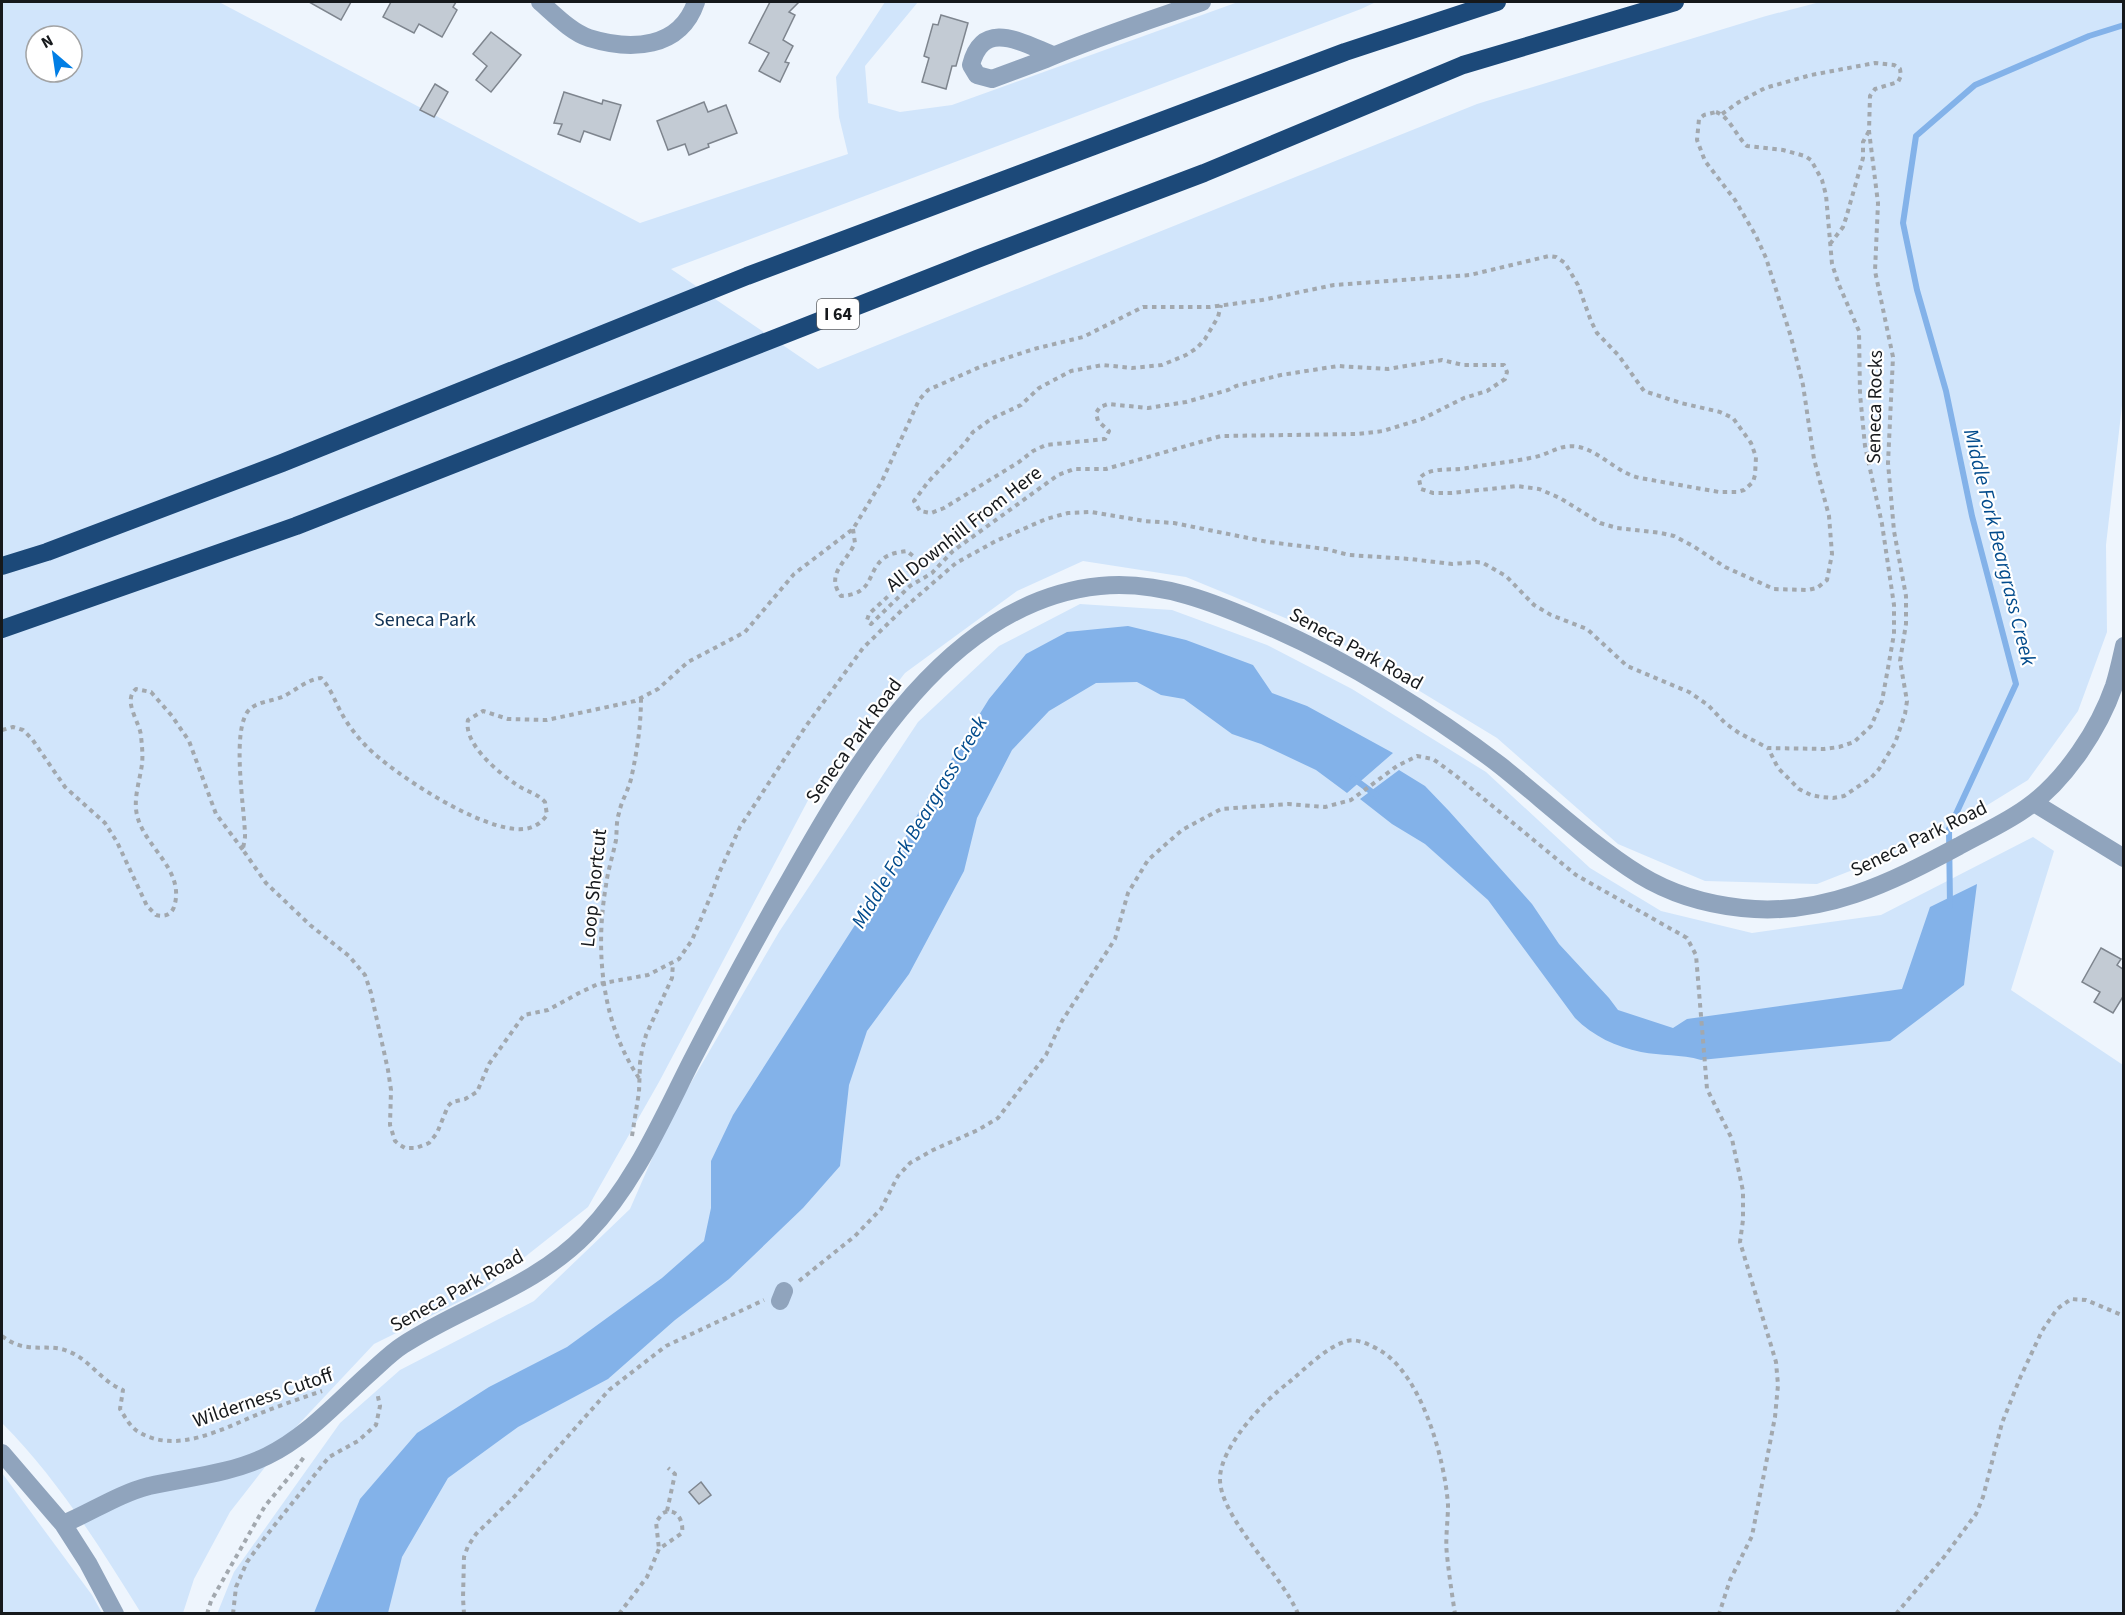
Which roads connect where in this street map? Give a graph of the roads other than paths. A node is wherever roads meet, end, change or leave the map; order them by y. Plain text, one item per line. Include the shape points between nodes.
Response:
1 (540, 2) edge
2 (696, 2) edge
3 (1202, 2) edge
4 (1497, 2) edge
5 (1675, 2) edge
6 (1053, 55) dead end
7 (2, 566) edge
8 (2, 629) edge
9 (2124, 646) edge
10 (2034, 803) junction
11 (2124, 858) edge
12 (2, 1453) edge
13 (63, 1524) junction
14 (115, 1614) edge

1 - 2 street via 588,38 633,46 661,41 678,31 691,17
3 - 6 street
4 - 7 highway via 1345,52 747,276 282,463
5 - 8 highway, I 64 via 1463,65 1204,173 296,526
9 - 10 street, Seneca Park Road via 2102,715 2080,752
10 - 11 street
10 - 13 street, Seneca Park Road via 1908,874 1863,893 1791,910 1716,905 1683,896 1636,872 1443,724 1298,639 1232,610 1175,591 1145,586 1097,586 1044,598 980,632 935,672 895,716 851,776 744,960 630,1178 582,1239 515,1288 399,1347 304,1434 263,1458 201,1477 149,1486
12 - 13 street
13 - 14 street

